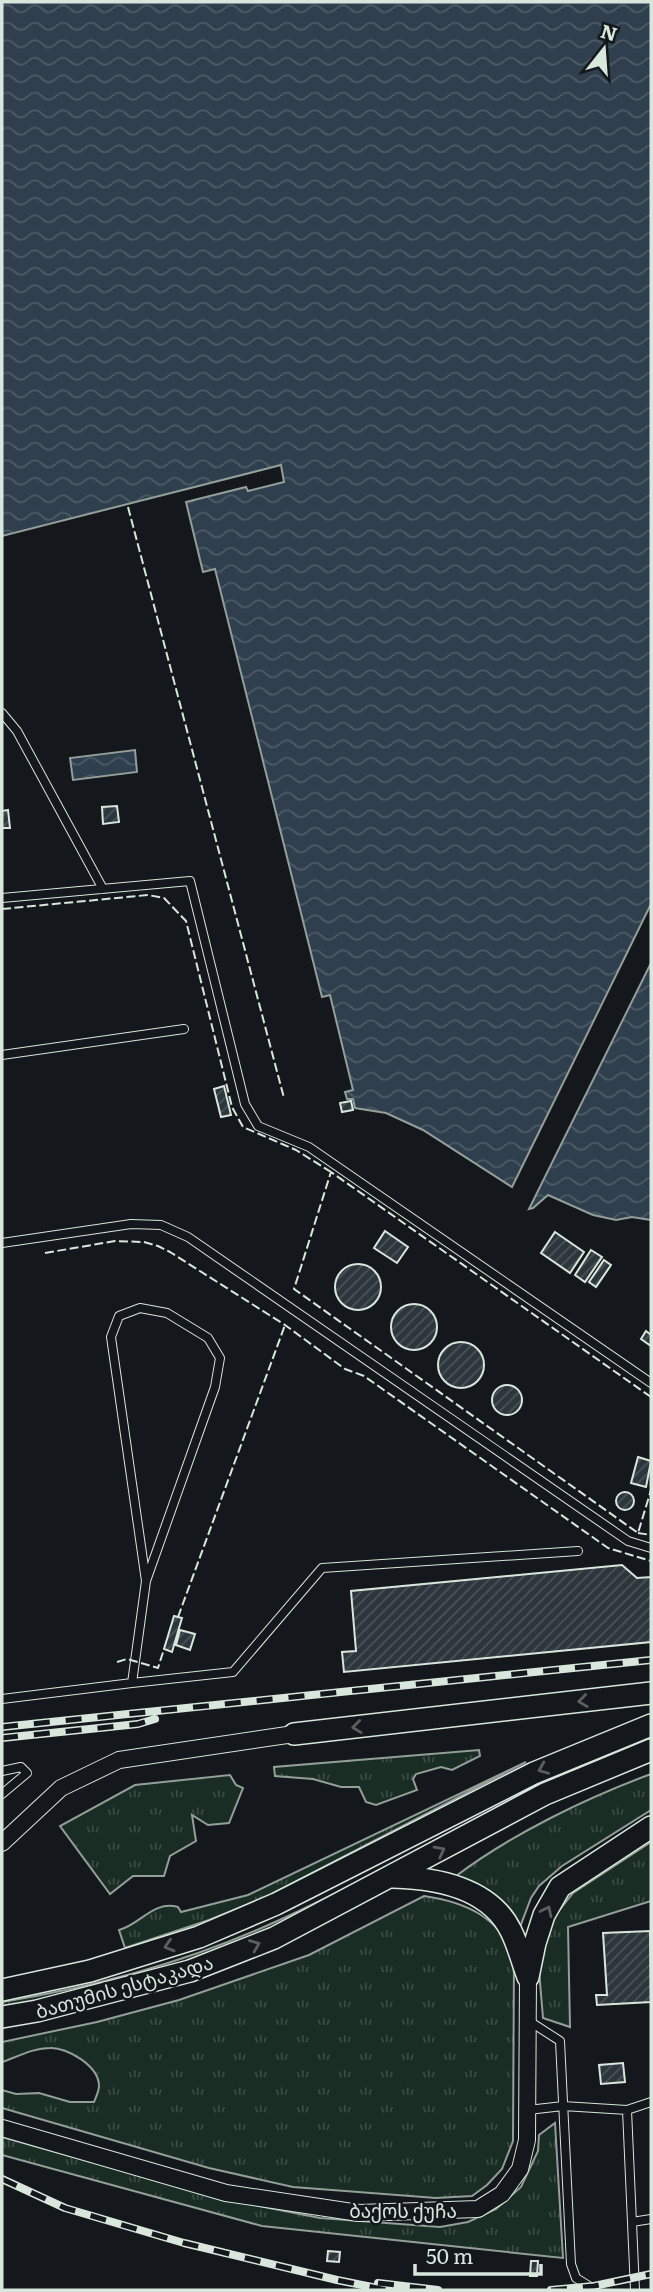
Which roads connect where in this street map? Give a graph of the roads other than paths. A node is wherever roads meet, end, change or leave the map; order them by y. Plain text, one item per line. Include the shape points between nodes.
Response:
1 (2, 714) edge
2 (103, 889) junction
3 (2, 898) edge
4 (184, 1029) dead end
5 (2, 1055) edge
6 (2, 1242) edge
7 (651, 1383) edge
8 (651, 1548) edge
9 (578, 1551) dead end
10 (146, 1581) junction
11 (132, 1683) junction
12 (651, 1693) edge
13 (2, 1699) edge
14 (651, 1725) edge
15 (294, 1734) joint
16 (651, 1750) edge
17 (2, 1771) edge
18 (2, 1794) edge
19 (651, 1827) edge
20 (2, 1843) edge
21 (391, 1878) junction
22 (528, 1977) junction
23 (2, 1990) edge
24 (2, 2017) edge
25 (528, 2021) junction
26 (651, 2102) edge
27 (563, 2106) junction
28 (528, 2110) junction
29 (627, 2110) junction
30 (2, 2129) edge
31 (651, 2220) edge
32 (632, 2222) junction
33 (595, 2290) edge
34 (635, 2290) edge

1 - 2 lane via 17,731
2 - 3 lane
2 - 7 lane via 190,881 245,1104 258,1126 309,1147
4 - 5 lane
6 - 8 lane via 131,1224 161,1225 188,1237 628,1541
9 - 11 lane via 322,1568 233,1672
10 - 10 lane via 111,1337 119,1316 140,1308 167,1313 208,1338 220,1358 215,1387
10 - 11 lane
11 - 13 lane
12 -> 15 main road
14 -> 23 main road, ბათუმის ესტაკადა via 534,1773 344,1871 199,1937 90,1971
15 - 20 street via 119,1760 61,1788
21 -> 16 main road via 545,1794
17 - 18 lane via 21,1767 27,1773
22 -> 19 main road via 544,1915 560,1887
21 - 22 main road via 451,1885 489,1904 510,1928
24 -> 21 main road, ბათუმის ესტაკადა via 190,1971 274,1938
22 - 25 street, ბაქოს ქუჩა
25 - 27 lane via 560,2041
25 - 28 street, ბაქოს ქუჩა
26 - 29 lane
27 - 28 lane
27 - 29 lane
27 - 33 lane via 571,2263 576,2278
28 - 30 street, ბაქოს ქუჩა via 520,2169 502,2194 478,2209 444,2212 359,2213 226,2193
29 - 32 lane
31 - 32 lane
32 - 34 lane

